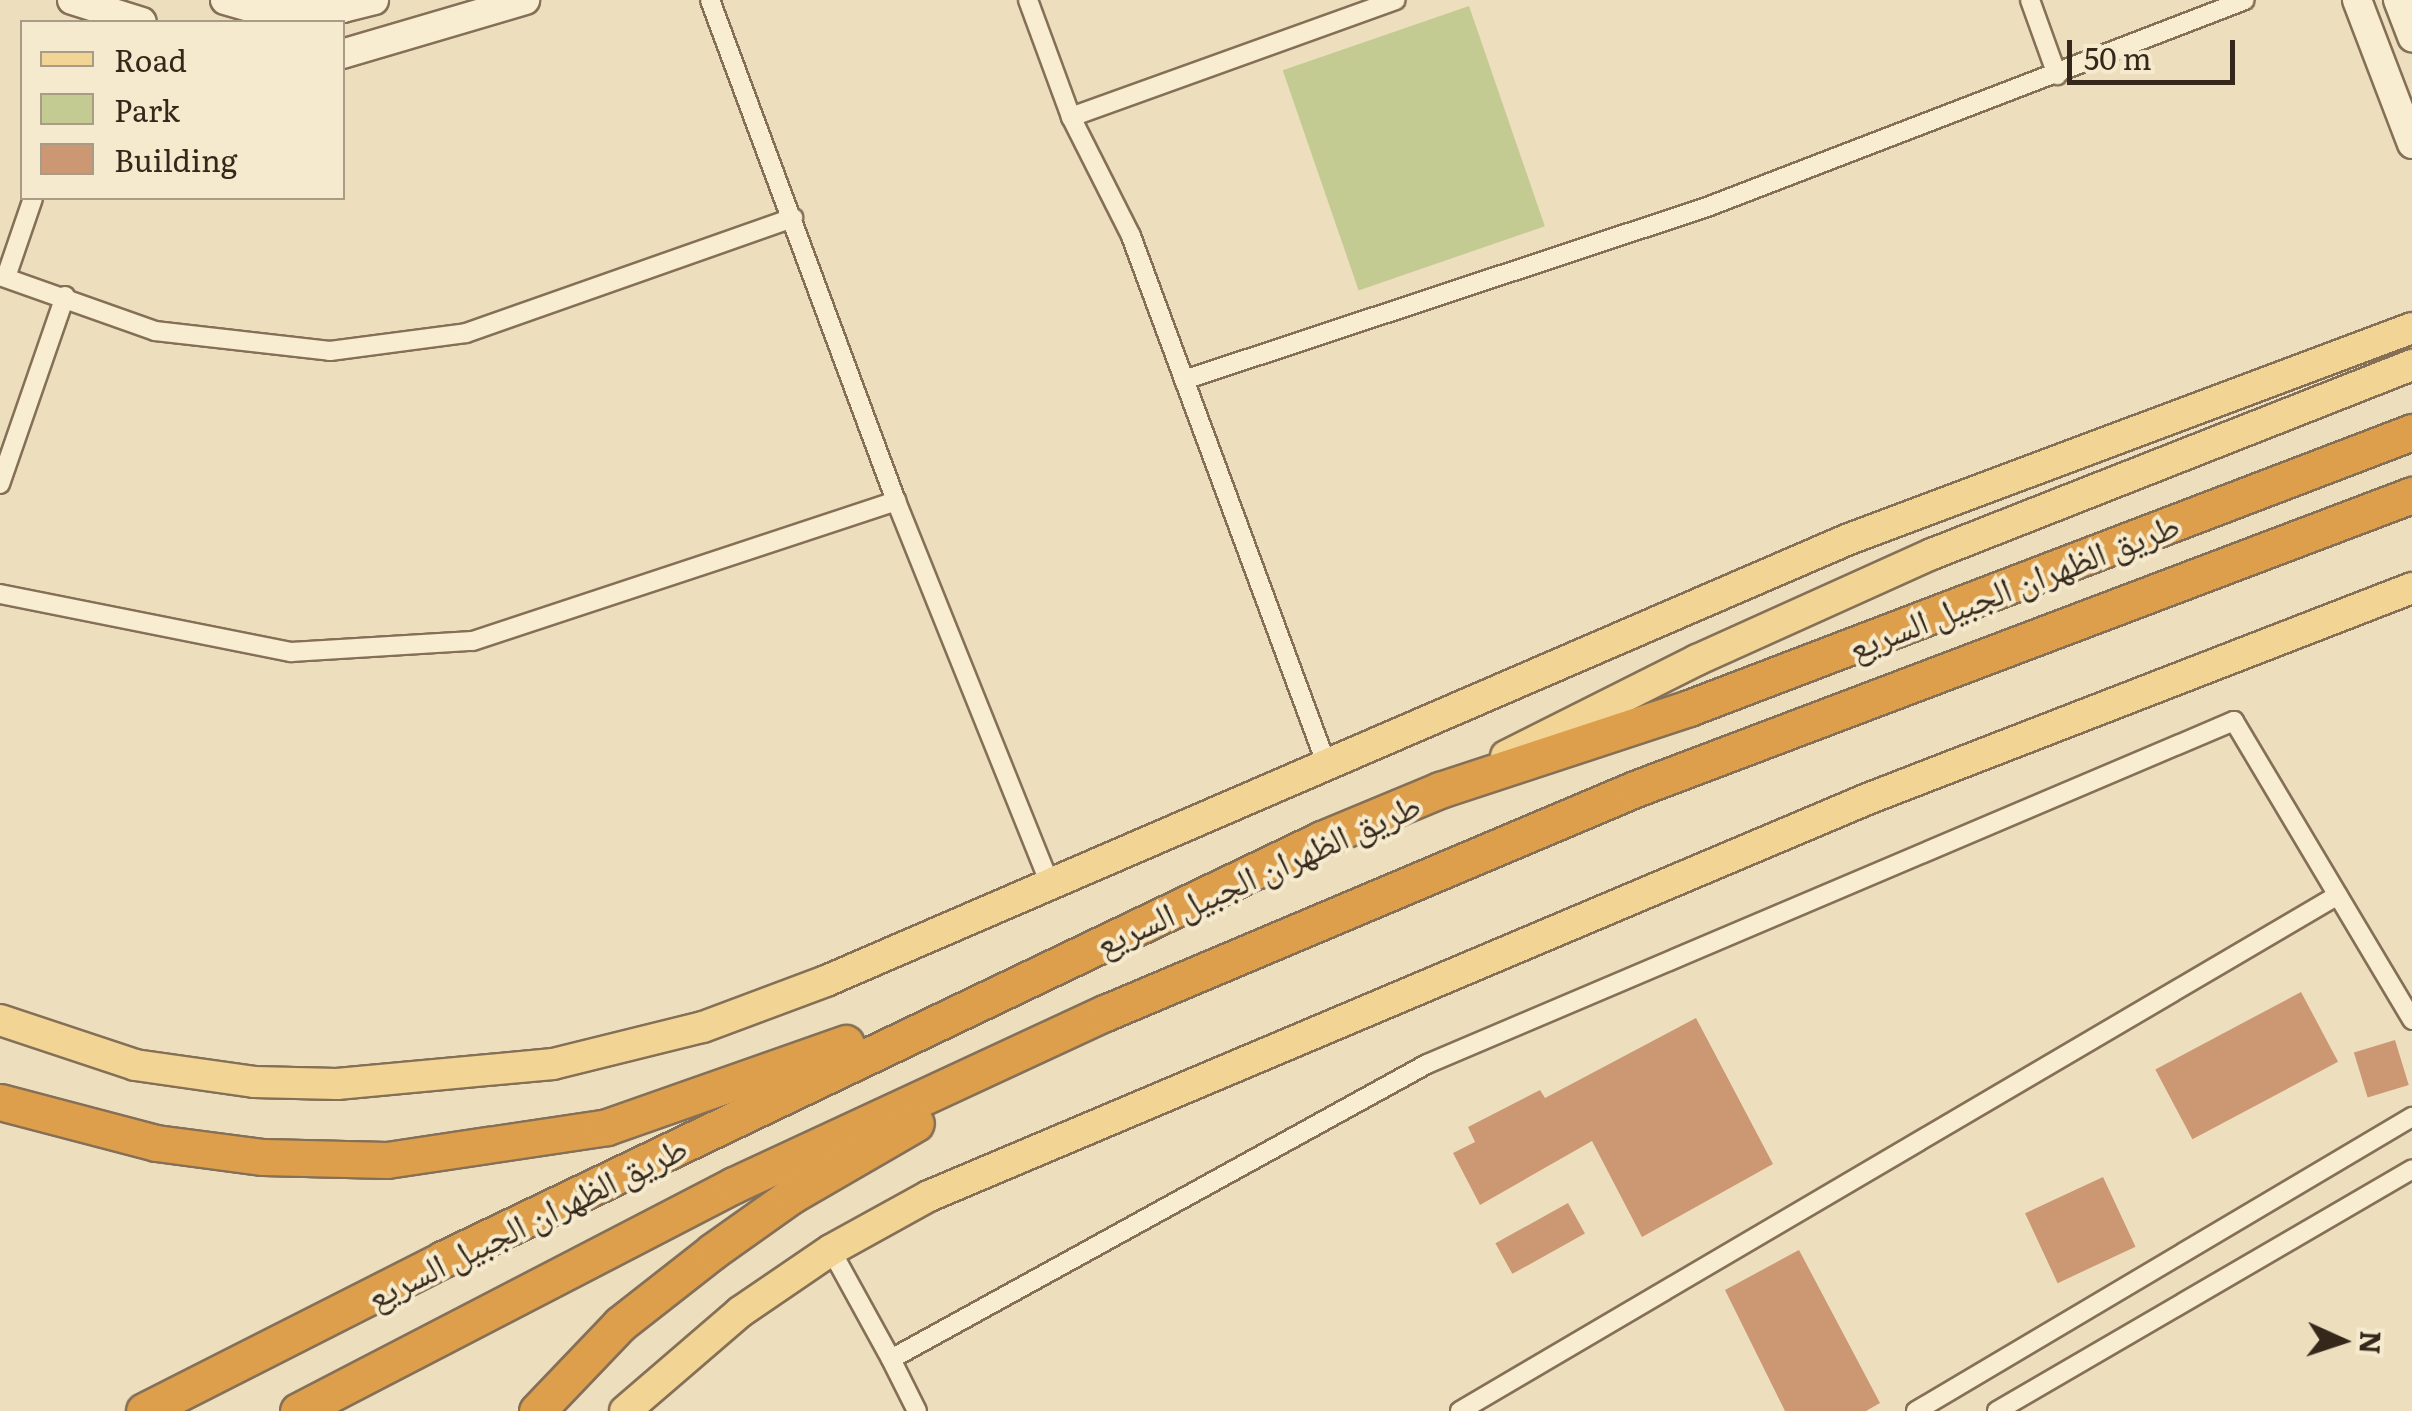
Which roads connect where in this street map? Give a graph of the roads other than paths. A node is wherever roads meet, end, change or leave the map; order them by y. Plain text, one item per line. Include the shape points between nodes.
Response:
1 (72, 0) edge
2 (226, 0) edge
3 (374, 0) edge
4 (525, 0) edge
5 (710, 0) edge
6 (1028, 0) edge
7 (1396, 0) edge
8 (2030, 0) edge
9 (2245, 0) edge
10 (2357, 0) edge
11 (2398, 0) edge
12 (108, 18) edge
13 (2412, 37) edge
14 (345, 53) edge
15 (2057, 75) junction
16 (1071, 117) junction
17 (2412, 144) edge
18 (32, 200) edge
19 (792, 218) junction
20 (3, 276) edge
21 (65, 296) junction
22 (2412, 309) edge
23 (2400, 332) edge
24 (2412, 365) edge
25 (1184, 380) junction
26 (2412, 432) edge
27 (0, 484) edge
28 (2412, 496) edge
29 (896, 501) junction
30 (2412, 588) edge
31 (0, 594) edge
32 (1326, 763) junction
33 (1440, 790) junction
34 (1049, 881) junction
35 (2338, 895) junction
36 (1044, 970) junction
37 (1105, 1013) junction
38 (0, 1020) edge
39 (2412, 1020) edge
40 (0, 1102) edge
41 (2412, 1117) edge
42 (2412, 1169) edge
43 (831, 1250) junction
44 (891, 1359) junction
45 (144, 1411) edge
46 (298, 1411) edge
47 (537, 1411) edge
48 (624, 1411) edge
49 (917, 1411) edge
50 (1460, 1411) edge
51 (1916, 1411) edge
52 (1997, 1411) edge

1 - 12 street
2 - 3 street via 253,8 342,8
4 - 14 street
5 - 19 street
6 - 16 street
7 - 16 street
8 - 15 street
9 - 15 street
10 - 17 street
11 - 13 street
15 - 25 street via 1707,207
16 - 25 street via 1131,236
18 - 20 street
19 - 21 street via 466,333 330,351 156,332
19 - 29 street
20 - 21 street
21 - 27 street
22 - 23 street
23 - 32 main road via 1849,540
24 - 33 main road via 1932,554 1697,660
25 - 32 street
26 - 33 highway, طريق الظهران الجبيل السريع via 1689,708
28 - 37 highway, طريق الظهران الجبيل السريع via 1635,789
29 - 31 street via 473,641 291,652
29 - 34 street
30 - 43 main road via 1870,798 1368,1006 929,1196
32 - 34 main road
33 - 36 highway, طريق الظهران الجبيل السريع
34 - 38 main road via 826,981 703,1026 552,1064 446,1078 254,1082 135,1064
35 - 39 street
35 - 44 street via 2234,721 1427,1064
35 - 50 street
36 - 40 highway via 606,1127 494,1147 388,1160 262,1157 156,1144
36 - 45 highway, طريق الظهران الجبيل السريع
37 - 46 highway, طريق الظهران الجبيل السريع via 734,1186
37 - 47 highway via 776,1206 620,1324
41 - 51 street
42 - 52 street
43 - 44 street
43 - 48 main road via 740,1312
44 - 49 street

